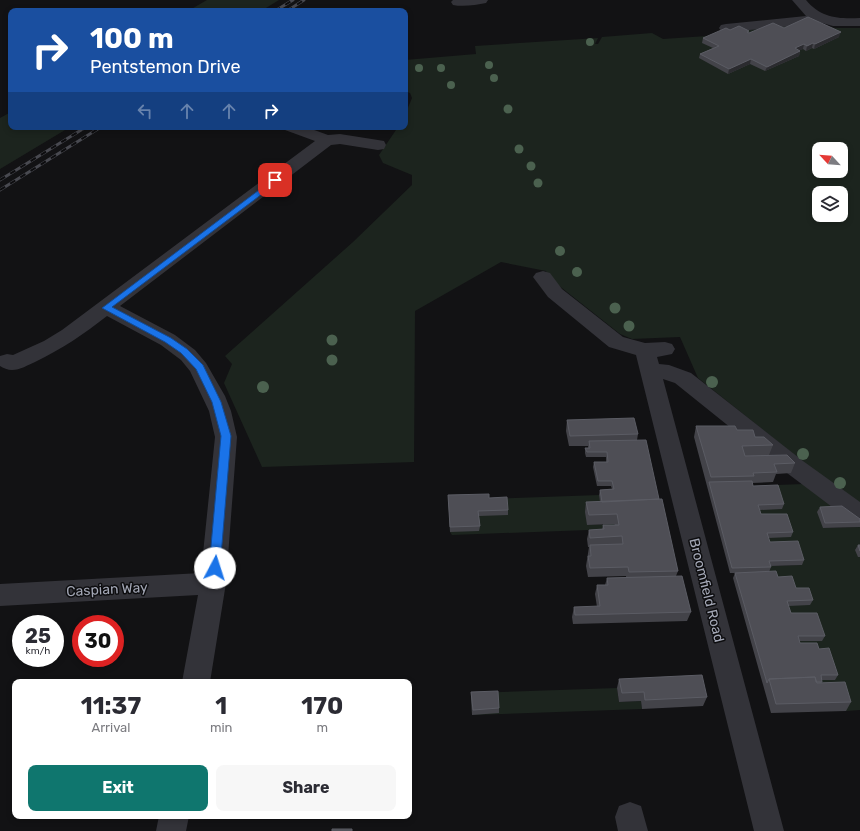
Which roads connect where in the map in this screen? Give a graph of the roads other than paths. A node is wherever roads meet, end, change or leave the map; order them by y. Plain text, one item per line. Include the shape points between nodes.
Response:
1 (481, 0) edge
2 (799, 0) edge
3 (458, 2) dead end
4 (819, 18) junction
5 (860, 22) edge
6 (726, 28) edge
7 (299, 130) edge
8 (327, 140) junction
9 (378, 145) dead end
10 (543, 277) dead end
11 (107, 308) junction
12 (653, 356) junction
13 (7, 361) dead end
14 (860, 515) edge
15 (213, 583) junction
16 (0, 595) edge
17 (197, 679) edge
18 (173, 819) edge
19 (171, 831) edge
20 (768, 831) edge

1 - 3 street
2 - 4 street via 808,12
4 - 5 street via 842,23
4 - 6 street
7 - 8 street
8 - 9 street via 340,139
8 - 11 street
10 - 12 street via 555,293 612,340
11 - 13 street via 51,346 19,362
11 - 15 street via 184,351 200,368 217,402 226,436
12 - 14 street via 669,372 683,378
12 - 20 street, Broomfield Road
15 - 16 street, Caspian Way
15 - 17 street
18 - 19 street

